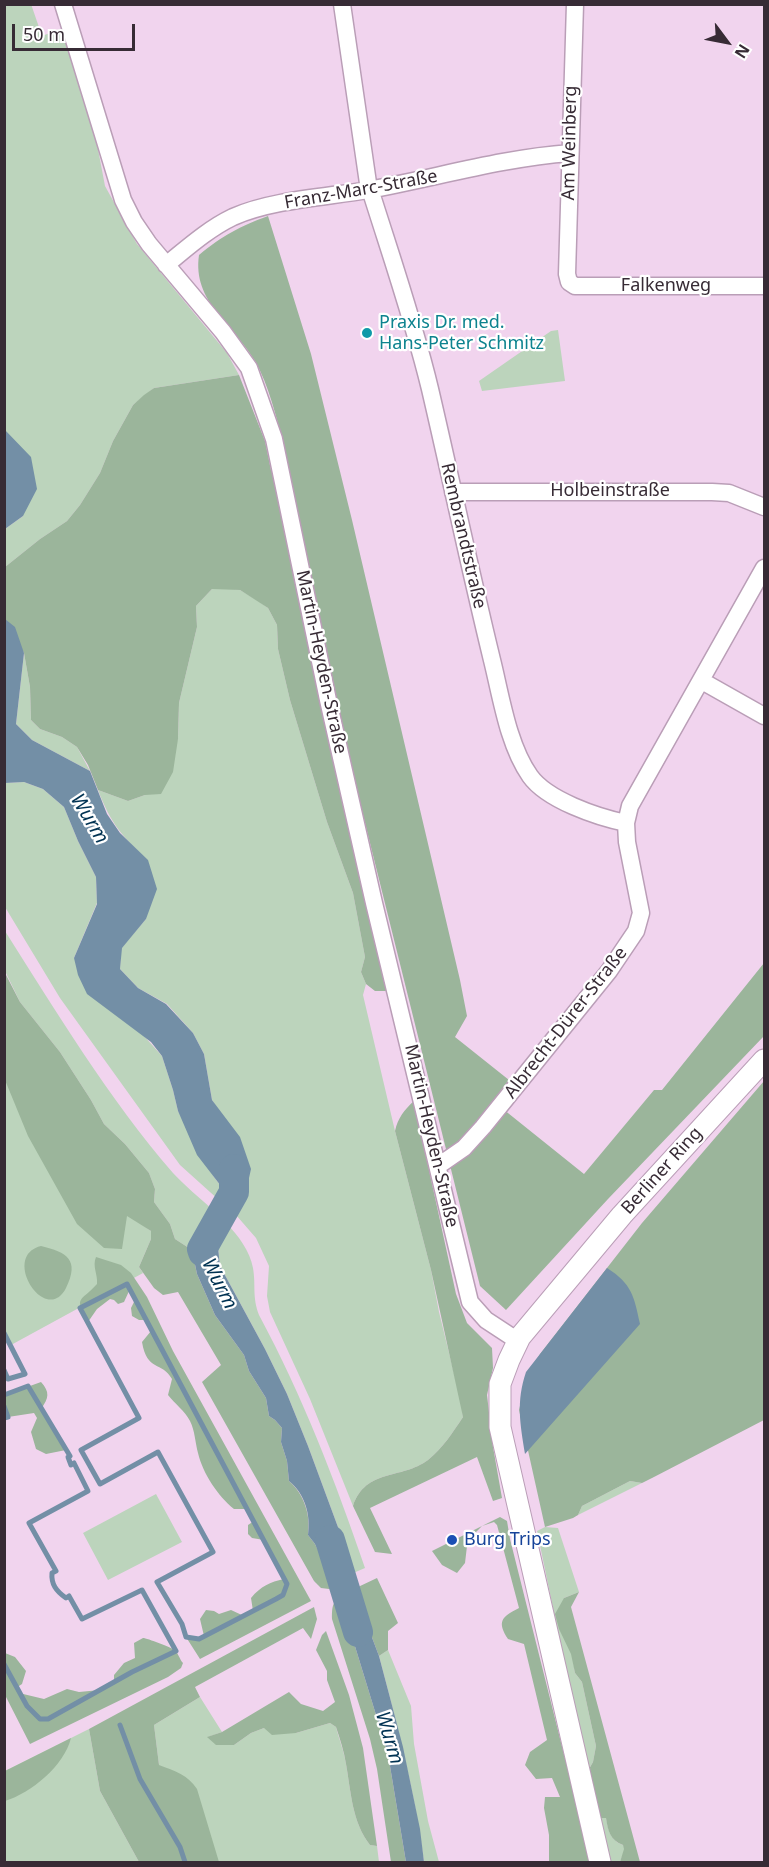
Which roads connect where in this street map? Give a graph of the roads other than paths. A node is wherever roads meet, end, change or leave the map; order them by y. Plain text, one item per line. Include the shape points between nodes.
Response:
1 (63, 4) edge
2 (342, 4) edge
3 (575, 4) edge
4 (570, 153) junction
5 (369, 190) junction
6 (166, 265) junction
7 (569, 282) joint
8 (765, 286) edge
9 (453, 492) junction
10 (765, 507) edge
11 (765, 568) edge
12 (702, 681) junction
13 (765, 716) edge
14 (626, 823) junction
15 (765, 1060) edge
16 (438, 1166) junction
17 (518, 1341) junction
18 (600, 1863) edge

1 - 6 street, Martin-Heyden-Straße via 119,191 134,222
2 - 5 street, Rembrandtstraße
3 - 4 street, Am Weinberg
4 - 5 street, Franz-Marc-Straße via 531,156
4 - 7 street, Am Weinberg
5 - 6 street, Franz-Marc-Straße via 233,217
5 - 9 street, Rembrandtstraße via 404,295
6 - 16 street, Martin-Heyden-Straße via 249,368 274,439 359,835
7 - 8 street, Falkenweg
9 - 10 street, Holbeinstraße via 712,492 729,493
9 - 14 street, Rembrandtstraße via 517,754 541,788 573,805
11 - 12 street, Albrecht-Dürer-Straße
12 - 13 street
12 - 14 street, Albrecht-Dürer-Straße via 630,806
14 - 16 street, Albrecht-Dürer-Straße via 640,902 636,931 609,971 483,1127 465,1148
15 - 17 main road, Berliner Ring via 622,1215
16 - 17 street, Martin-Heyden-Straße via 470,1302 486,1320
17 - 18 main road, Berliner Ring via 500,1384 500,1426

